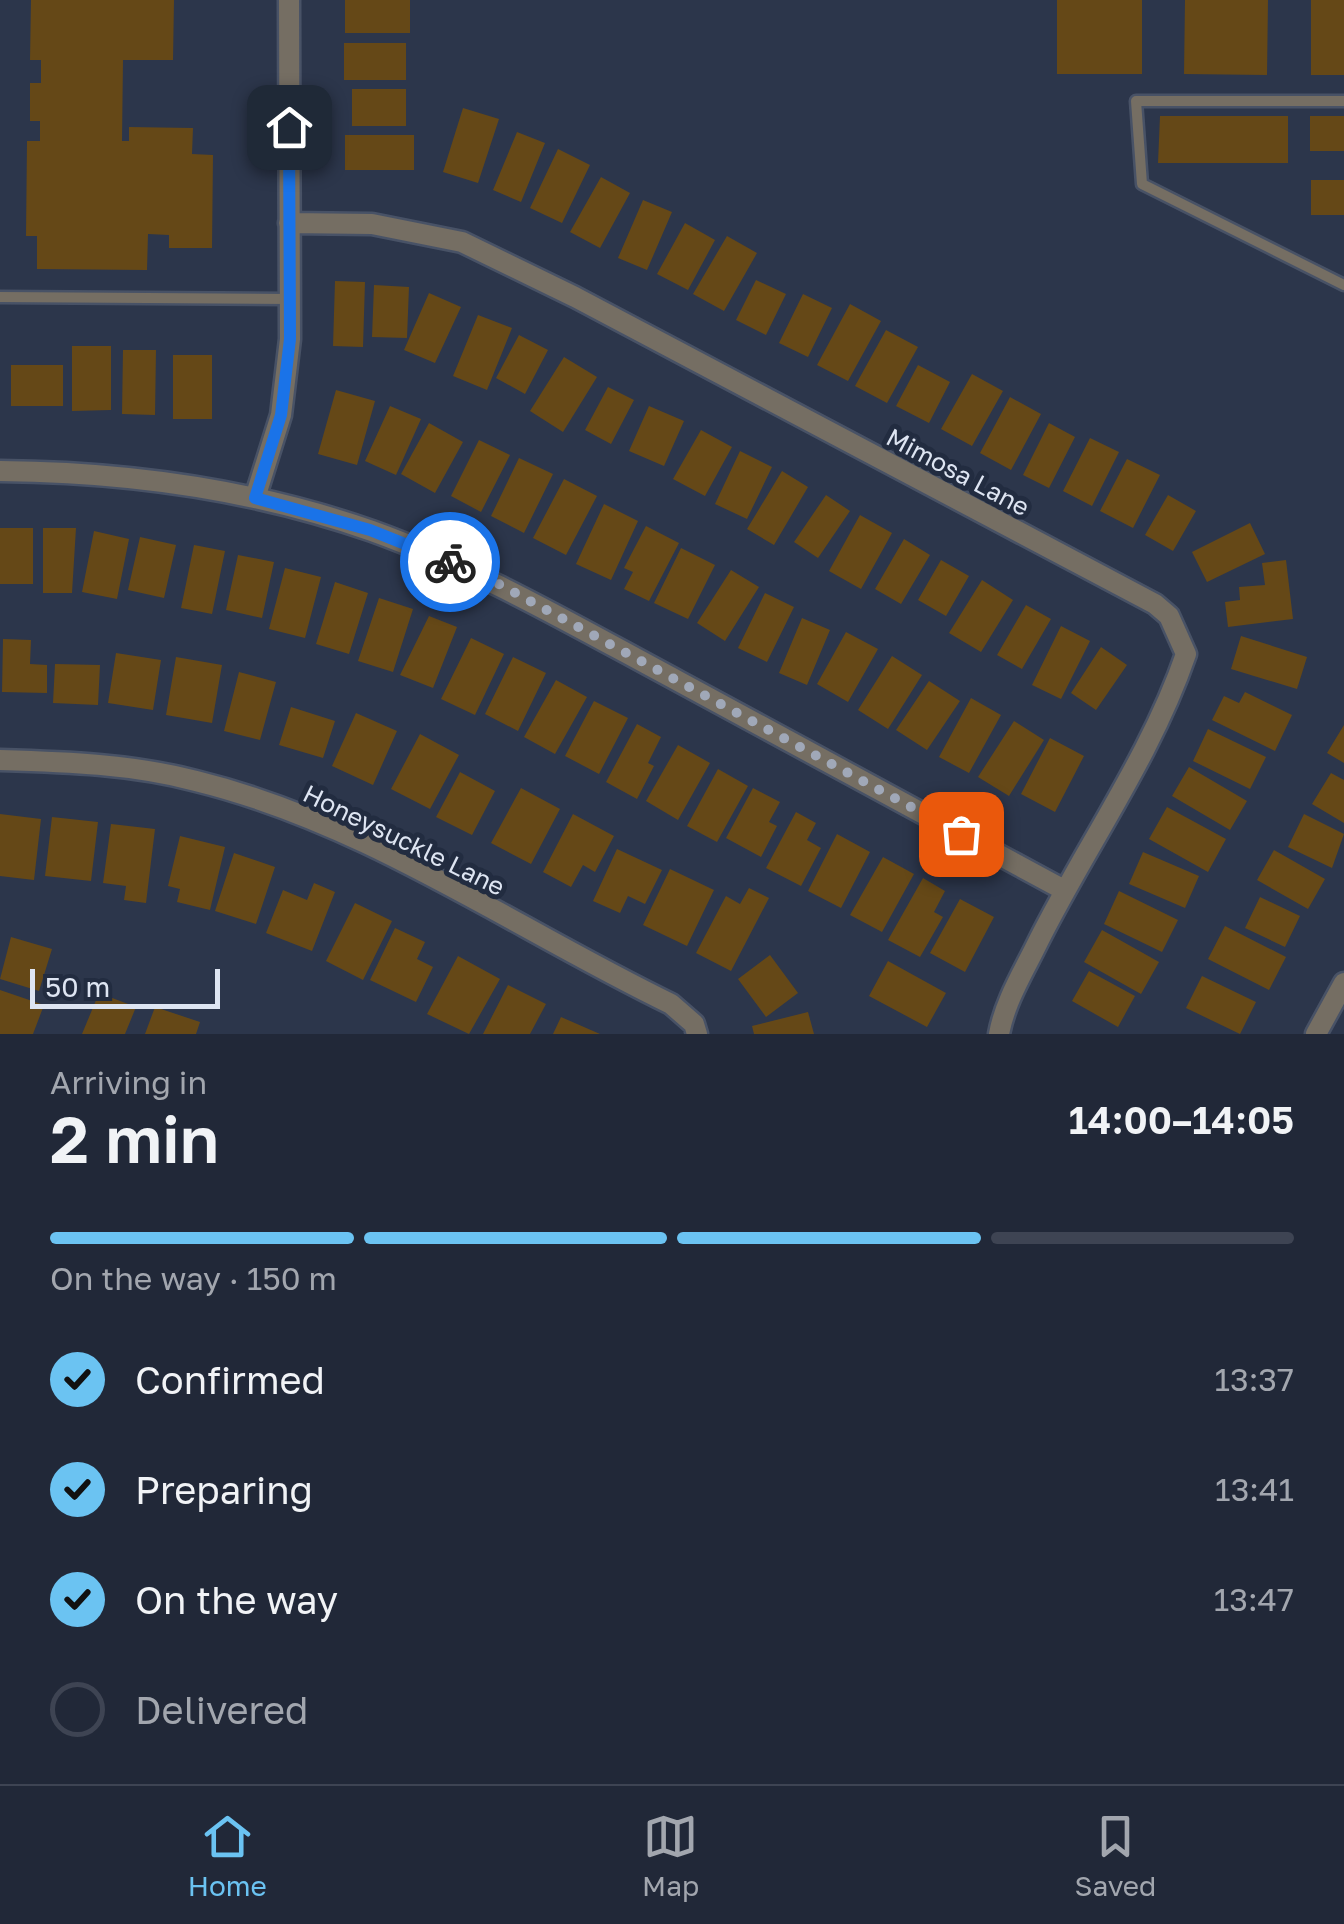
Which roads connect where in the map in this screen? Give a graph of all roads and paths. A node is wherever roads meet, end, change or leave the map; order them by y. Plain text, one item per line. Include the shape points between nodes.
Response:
1 (289, 0) edge
2 (1344, 101) edge
3 (289, 223) junction
4 (1344, 284) edge
5 (0, 296) edge
6 (290, 298) junction
7 (0, 470) edge
8 (255, 498) junction
9 (0, 760) edge
10 (1064, 890) junction
11 (1344, 983) edge
12 (697, 1034) edge
13 (999, 1034) edge
14 (1316, 1034) edge

1 - 3 street
2 - 4 lane via 1136,101 1142,184
3 - 6 street
3 - 10 street, Mimosa Lane via 372,224 462,242 1169,616 1186,654 1169,704
5 - 6 lane
6 - 8 street via 281,415
7 - 8 street via 158,480
8 - 10 street via 370,530 482,575
9 - 12 street, Honeysuckle Lane via 138,769 275,805 389,854 670,1004
10 - 13 street, Mimosa Lane
11 - 14 street

